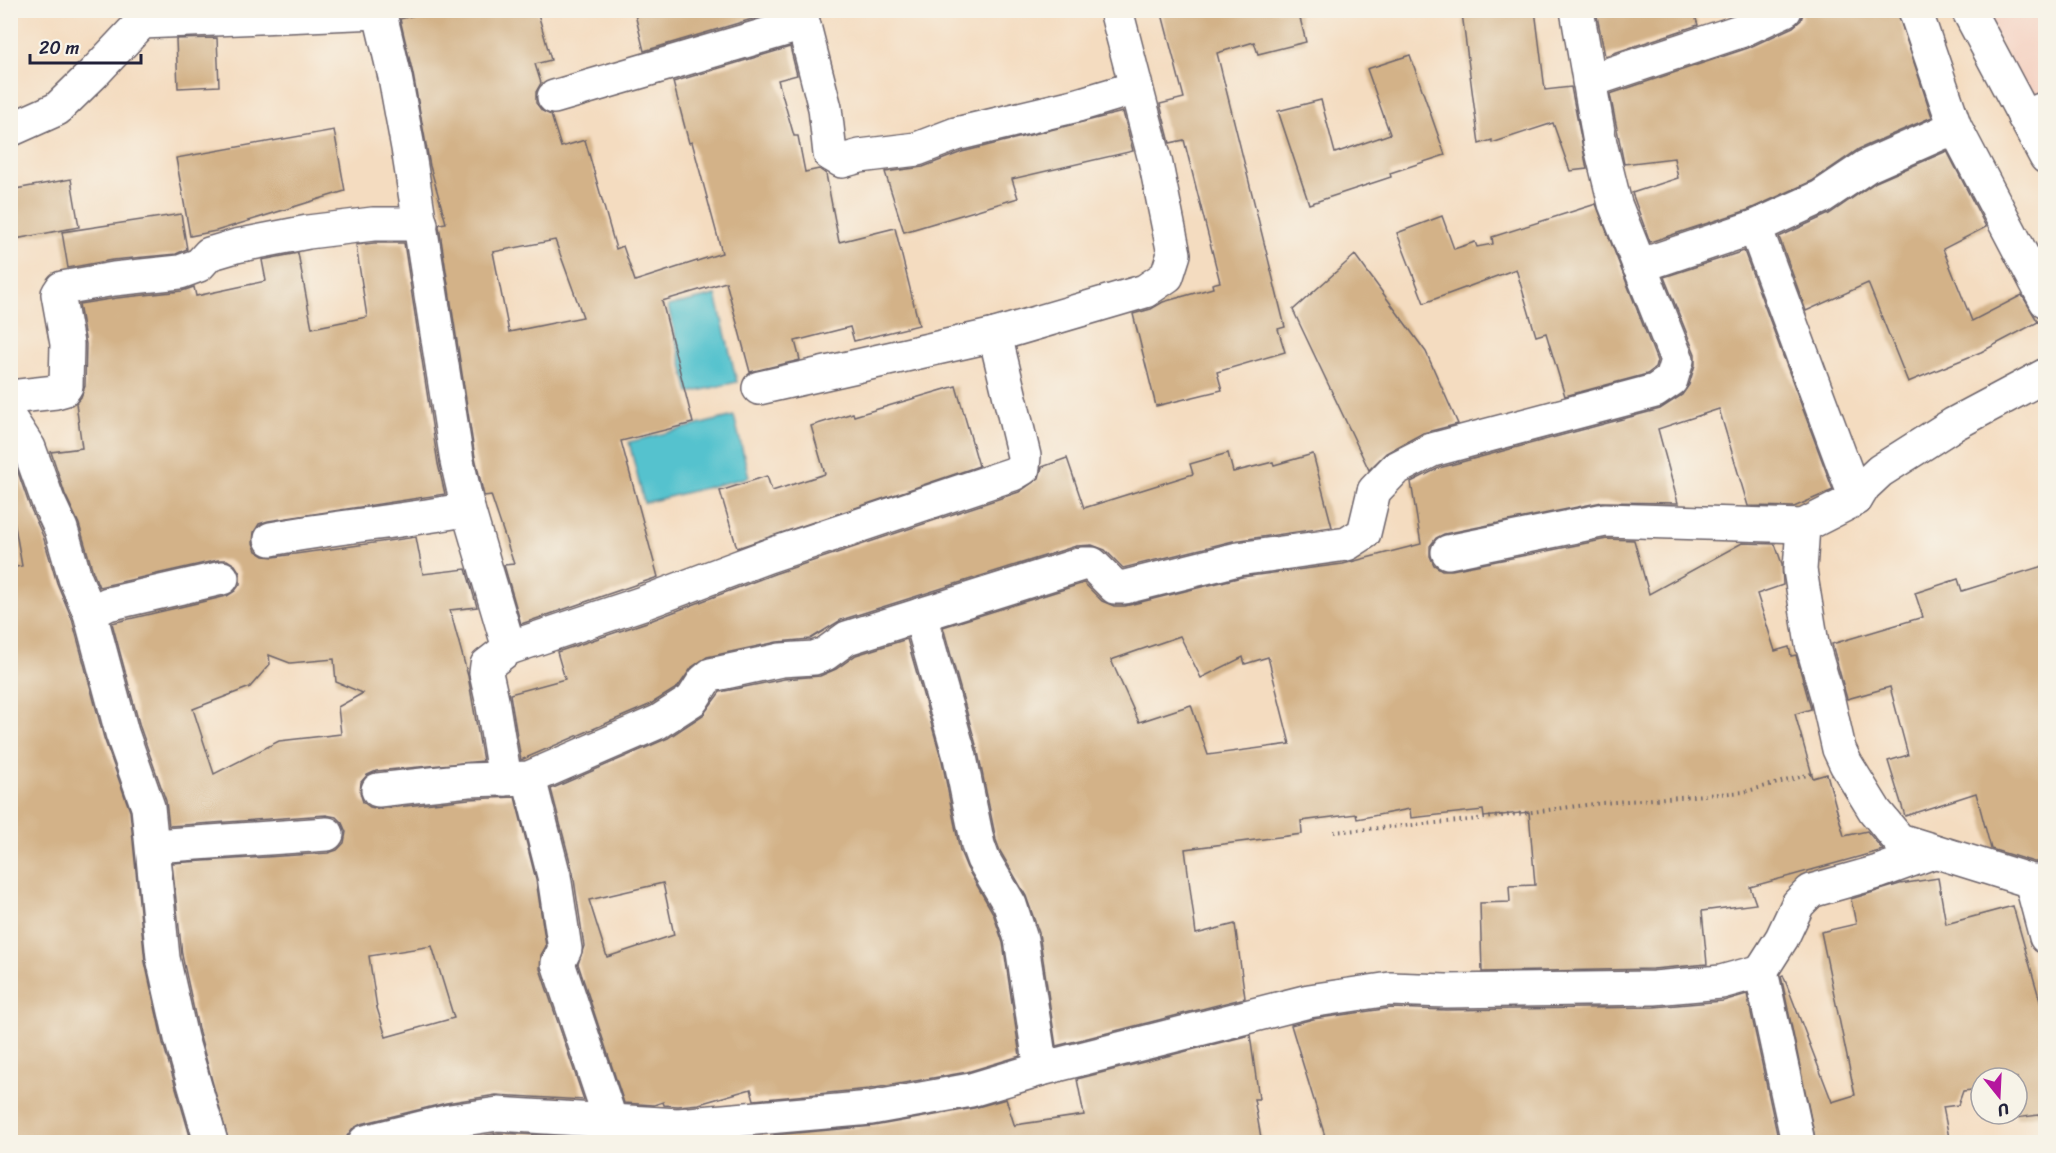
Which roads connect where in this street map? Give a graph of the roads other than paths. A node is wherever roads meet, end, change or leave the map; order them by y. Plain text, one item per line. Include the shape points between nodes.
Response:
1 (1116, 10) edge
2 (1577, 10) edge
3 (1785, 10) edge
4 (1915, 10) edge
5 (1968, 10) edge
6 (379, 11) edge
7 (143, 16) edge
8 (802, 17) edge
9 (1589, 81) junction
10 (1136, 88) junction
11 (554, 97) dead end
12 (2035, 113) edge
13 (1954, 127) junction
14 (10, 130) edge
15 (2046, 157) edge
16 (421, 224) junction
17 (1755, 227) junction
18 (1639, 266) junction
19 (2046, 301) edge
20 (995, 335) junction
21 (2046, 375) edge
22 (759, 388) dead end
23 (10, 397) edge
24 (10, 419) edge
25 (1856, 499) junction
26 (468, 509) junction
27 (1803, 526) junction
28 (271, 539) dead end
29 (1448, 552) dead end
30 (222, 578) dead end
31 (90, 613) junction
32 (920, 615) junction
33 (508, 648) junction
34 (517, 778) junction
35 (378, 790) dead end
36 (327, 834) dead end
37 (153, 846) junction
38 (1933, 852) junction
39 (2038, 881) edge
40 (2046, 937) edge
41 (1761, 971) junction
42 (1041, 1069) junction
43 (634, 1129) edge
44 (211, 1143) edge
45 (365, 1143) edge
46 (1798, 1143) edge

1 - 10 street
2 - 9 street
3 - 9 street via 1740,31
4 - 13 street
5 - 12 street via 2002,73
6 - 7 street
6 - 16 street
7 - 14 street via 57,110
8 - 10 street via 825,108 830,154 842,161 917,149 956,134
8 - 11 street
9 - 18 street via 1615,204
10 - 20 street via 1174,254 1167,276 1145,291
12 - 15 street
13 - 17 street via 1867,166 1821,197
13 - 19 street
16 - 23 street via 373,224 308,232 209,254 200,265 180,272 63,288 58,294 67,344 66,386 56,392
16 - 26 street via 457,461
17 - 18 street
17 - 25 street
18 - 32 street via 1677,360 1671,380 1654,391 1432,450 1395,470 1374,491 1364,533 1347,544 1238,559 1125,587 1115,587 1092,564 1082,564
20 - 22 street
20 - 33 street via 1024,456 1023,468
21 - 25 street via 1954,424 1880,471
24 - 31 street via 29,448
25 - 27 street
26 - 28 street
26 - 33 street
27 - 29 street via 1605,520
27 - 38 street via 1800,570 1812,644 1846,764 1875,811 1899,840
30 - 31 street via 108,604
31 - 37 street via 122,733 148,807
32 - 34 street via 847,638 814,658 781,660 711,675 692,700 658,723
32 - 42 street via 960,757 978,845 1010,905 1021,939
33 - 34 street via 487,665 486,673
34 - 35 street
34 - 43 street via 554,876 565,949 558,963
36 - 37 street
37 - 44 street via 163,958
38 - 39 street
38 - 41 street via 1811,891 1798,904
39 - 40 street
41 - 42 street via 1721,982 1654,988 1390,989 1309,1001
41 - 46 street
42 - 43 street via 971,1090 871,1108
43 - 45 street via 559,1117 498,1114 450,1121

